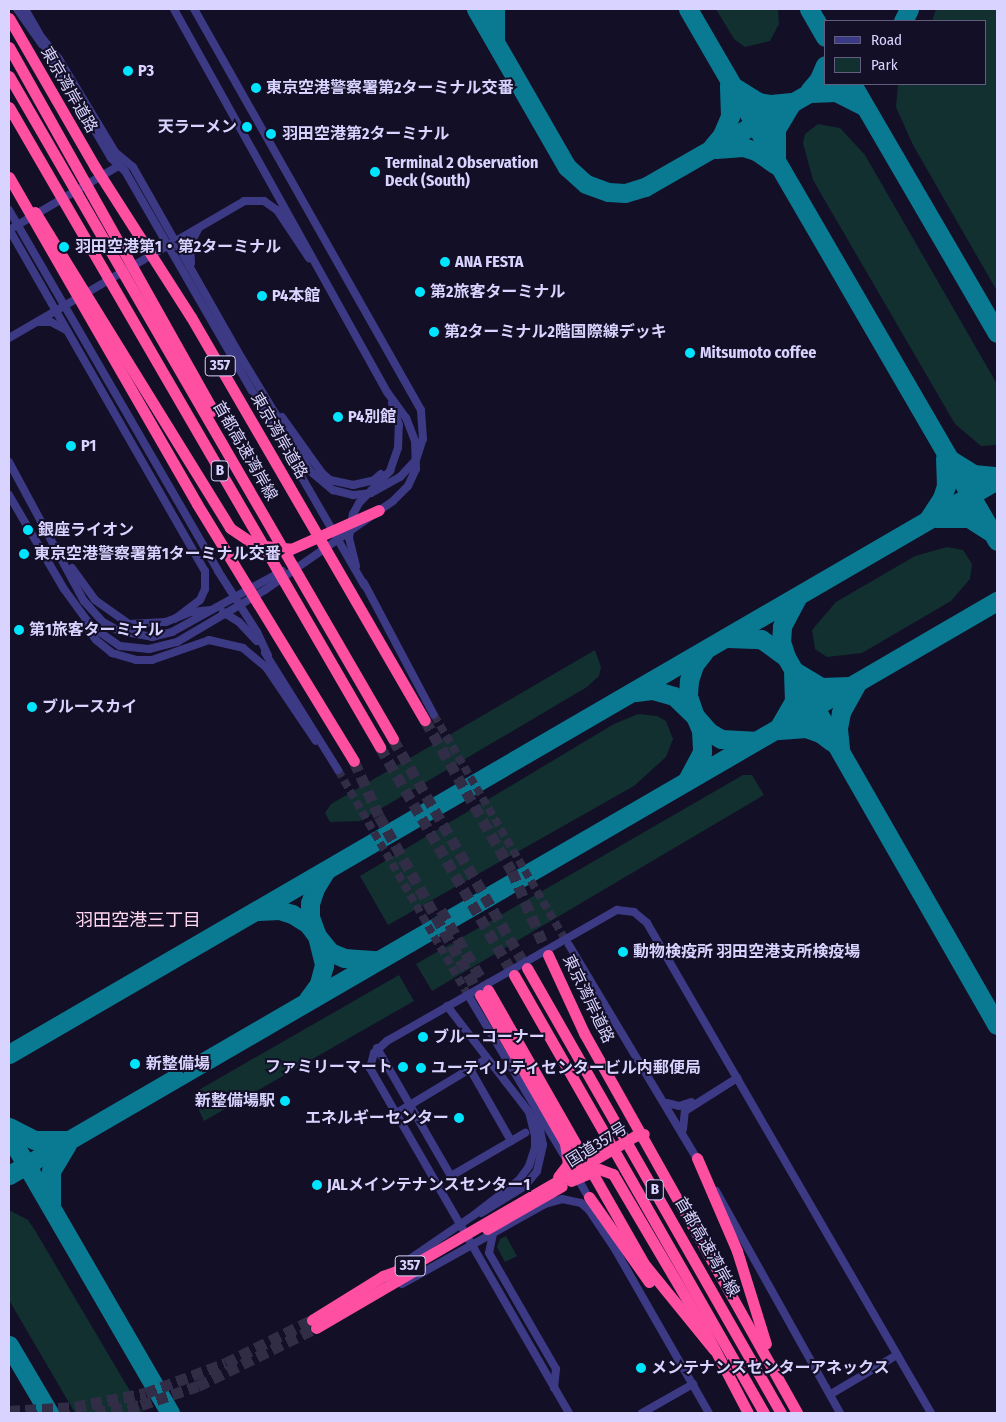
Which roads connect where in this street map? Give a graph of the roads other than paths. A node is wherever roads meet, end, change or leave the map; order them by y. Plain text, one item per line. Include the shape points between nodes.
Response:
1 (17, 9) edge
2 (25, 9) edge
3 (174, 9) edge
4 (194, 9) edge
5 (9, 18) edge
6 (9, 47) edge
7 (9, 76) edge
8 (9, 107) edge
9 (9, 123) edge
10 (120, 165) junction
11 (9, 177) edge
12 (16, 189) junction
13 (60, 195) junction
14 (9, 210) edge
15 (17, 224) junction
16 (201, 226) junction
17 (9, 230) edge
18 (168, 245) junction
19 (192, 270) junction
20 (322, 272) junction
21 (66, 303) junction
22 (56, 310) junction
23 (35, 323) junction
24 (69, 333) junction
25 (9, 338) edge
26 (388, 392) junction
27 (274, 409) junction
28 (396, 455) junction
29 (9, 462) edge
30 (246, 486) junction
31 (9, 495) edge
32 (379, 510) junction
33 (57, 549) junction
34 (306, 560) junction
35 (365, 586) junction
36 (78, 610) junction
37 (175, 620) junction
38 (268, 656) junction
39 (429, 717) joint
40 (393, 739) tunnel mouth
41 (380, 747) tunnel mouth
42 (354, 761) tunnel mouth
43 (333, 762) junction
44 (338, 770) tunnel mouth
45 (569, 945) tunnel mouth
46 (548, 955) tunnel mouth
47 (527, 968) tunnel mouth
48 (514, 975) tunnel mouth
49 (480, 995) junction
50 (447, 1006) junction
51 (377, 1048) junction
52 (486, 1059) junction
53 (470, 1069) junction
54 (736, 1077) junction
55 (532, 1103) junction
56 (667, 1103) junction
57 (409, 1104) junction
58 (395, 1114) junction
59 (525, 1133) dead end
60 (644, 1134) junction
61 (683, 1134) junction
62 (511, 1141) junction
63 (697, 1158) junction
64 (571, 1181) junction
65 (545, 1187) junction
66 (589, 1197) junction
67 (509, 1212) junction
68 (474, 1215) junction
69 (493, 1234) junction
70 (615, 1249) junction
71 (383, 1276) junction
72 (678, 1309) junction
73 (340, 1315) junction
74 (714, 1350) junction
75 (897, 1354) junction
76 (773, 1366) junction
77 (693, 1384) junction
78 (554, 1388) junction
79 (831, 1394) junction
80 (569, 1413) edge
81 (642, 1413) edge
82 (708, 1413) edge
83 (748, 1413) edge
84 (764, 1413) edge
85 (781, 1413) edge
86 (797, 1413) edge
87 (840, 1413) edge
88 (931, 1413) edge

1 - 10 street via 54,61 111,158
2 - 18 street via 42,38 60,58 115,152 133,167
3 - 20 street
4 - 27 street via 418,402 424,419 423,439 416,460 400,477 362,494 342,493 325,486 310,471
5 - 39 highway, 東京湾岸道路 / 357 via 95,166 200,333
6 - 30 highway via 226,434
7 - 30 highway, 首都高速湾岸線 / B
8 - 13 highway, 首都高速湾岸線 / B
9 - 13 highway via 44,180
10 - 15 street
10 - 18 street
11 - 12 highway
12 - 32 highway via 44,225 223,519 239,535 256,545 279,550 302,546
12 - 42 highway via 192,496
13 - 41 highway, 首都高速湾岸線 / B
14 - 15 street
15 - 17 street
15 - 21 street
16 - 18 street
16 - 19 street via 190,245
16 - 20 street via 244,201 264,201 277,210 301,248
17 - 22 street
18 - 19 street
18 - 21 street
18 - 35 street
19 - 27 street
20 - 26 street
21 - 22 street
21 - 38 street
22 - 23 street
22 - 24 street
23 - 24 street via 51,322
23 - 25 street
24 - 37 street via 205,571 206,583 200,600
26 - 28 street via 399,425
26 - 32 street via 406,418 418,454 410,482 393,501
27 - 28 street via 292,426 322,473 336,482 353,485 374,480
28 - 35 street via 390,471 359,503 353,514 350,545
29 - 33 street
30 - 40 highway, 首都高速湾岸線 / B
31 - 36 street
32 - 34 street
33 - 34 street via 84,602 104,622 119,632 152,637 172,632
33 - 37 street via 95,600 117,618 129,624
34 - 36 street via 232,610 177,642 158,648 138,650 114,644 91,626
35 - 39 street
36 - 43 street via 96,640 122,657 152,660 199,642 219,640 250,652 266,667
37 - 38 street via 200,610 223,612 252,633
38 - 43 street
43 - 44 street
45 - 56 street via 631,1050
46 - 60 highway, 東京湾岸道路 via 584,1033
47 - 85 highway, 首都高速湾岸線 / B
48 - 84 highway, 首都高速湾岸線 / B
49 - 55 street
49 - 65 highway, 357 via 569,1154 566,1169
49 - 72 highway via 644,1265
50 - 51 street
50 - 52 street
50 - 54 street via 611,911 629,911 639,915 650,929
51 - 57 street
51 - 58 street via 370,1068
52 - 53 street
52 - 68 street via 528,1112 536,1136 535,1148 523,1176
53 - 57 street
53 - 62 street
54 - 56 street via 682,1106
54 - 61 street via 685,1111
54 - 75 street
55 - 66 street
55 - 68 street via 543,1135 543,1154 537,1170 513,1194 485,1212
56 - 61 street
57 - 58 street
57 - 62 street via 451,1176
58 - 78 street
59 - 62 street
60 - 64 highway, 国道357号 / 357
60 - 65 highway, 国道357号 / 357
60 - 76 highway, 東京湾岸道路 via 681,1206
61 - 63 street
63 - 76 highway via 741,1263
63 - 79 street
64 - 67 highway, 国道357号 / 357
64 - 74 highway via 599,1169 613,1174
65 - 67 highway, 国道357号 / 357
66 - 70 street
66 - 72 highway via 638,1270
67 - 71 highway, 国道357号 / 357 via 411,1266
67 - 73 highway, 国道357号 / 357
68 - 71 street
69 - 70 street via 545,1204 568,1200 590,1210
69 - 73 street
69 - 78 street via 489,1253 556,1369
70 - 77 street
71 - 73 highway, 国道357号 / 357 via 314,1324
72 - 74 highway
74 - 83 highway
75 - 79 street
75 - 88 street
76 - 86 highway
77 - 81 street
77 - 82 street
78 - 80 street
79 - 87 street

